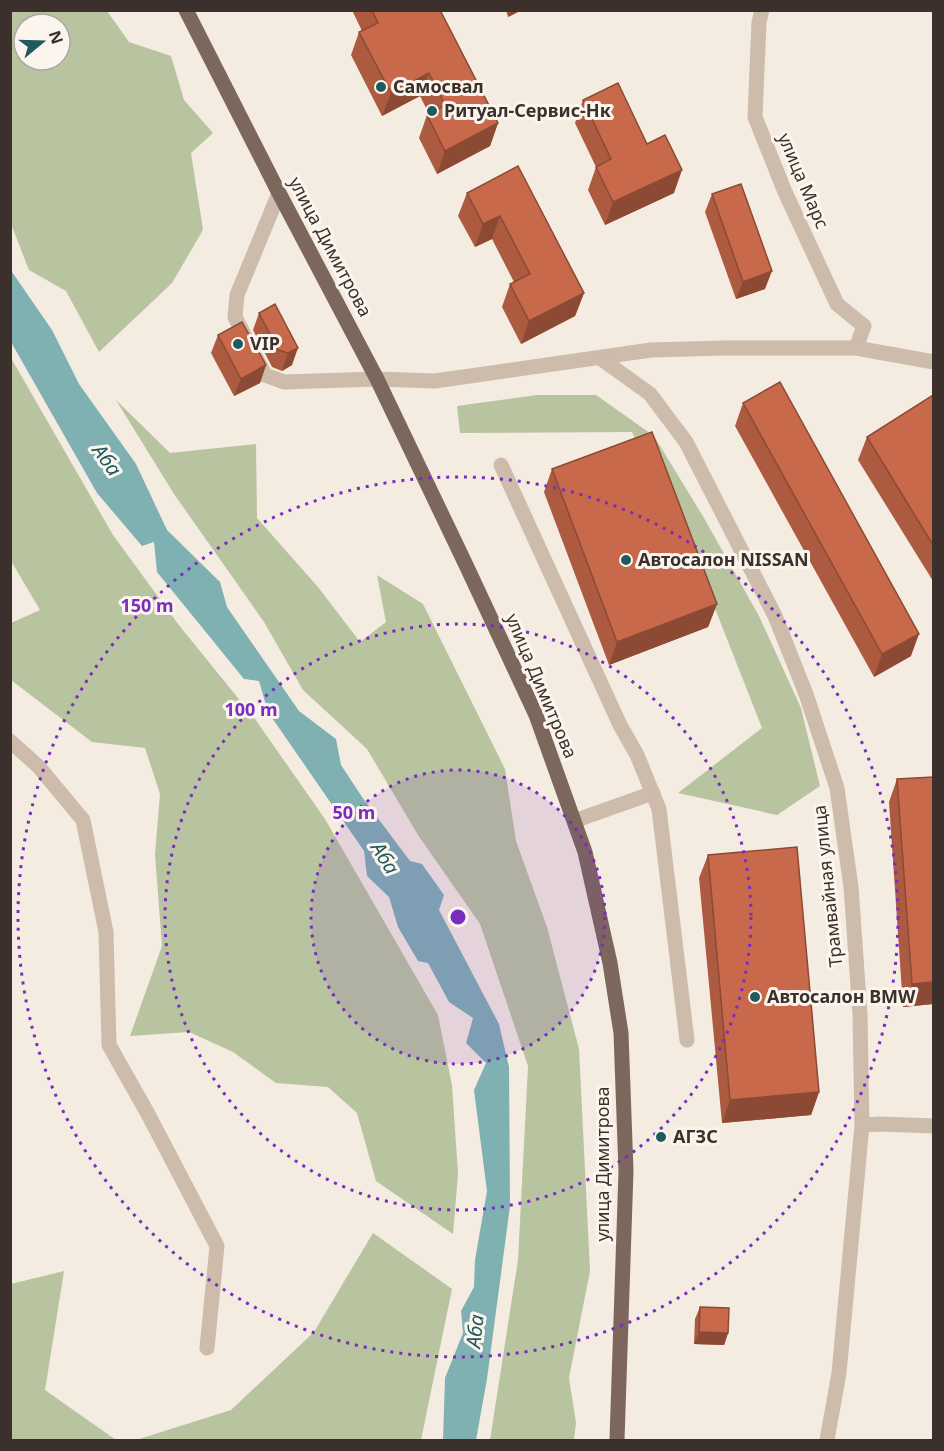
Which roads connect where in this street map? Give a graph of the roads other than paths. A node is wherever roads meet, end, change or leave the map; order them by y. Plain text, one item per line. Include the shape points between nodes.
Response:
1 (186, 10) edge
2 (762, 10) edge
3 (279, 193) junction
4 (855, 348) junction
5 (600, 358) junction
6 (933, 362) edge
7 (377, 379) junction
8 (501, 465) dead end
9 (10, 741) edge
10 (652, 793) junction
11 (574, 821) junction
12 (687, 1040) dead end
13 (862, 1125) junction
14 (933, 1126) edge
15 (207, 1348) dead end
16 (617, 1440) edge
17 (827, 1440) edge

1 - 3 main road, улица Димитрова
2 - 4 street, улица Марс via 755,117 837,304 864,326
3 - 7 main road, улица Димитрова
3 - 7 street via 237,295 235,317 265,375 284,381
4 - 5 street via 662,349
4 - 6 street
5 - 7 street via 435,381
5 - 13 street, Трамвайная улица via 650,394 686,442 775,616 806,694 837,788 851,887 860,1014
7 - 11 main road, улица Димитрова via 536,715
8 - 10 street
9 - 15 street via 38,766 83,820 106,932 109,1045 217,1246
10 - 11 street
10 - 12 street via 664,842
11 - 16 main road, улица Димитрова via 585,852 610,963 621,1033 626,1171
13 - 14 street
13 - 17 street, Трамвайная улица via 839,1373

